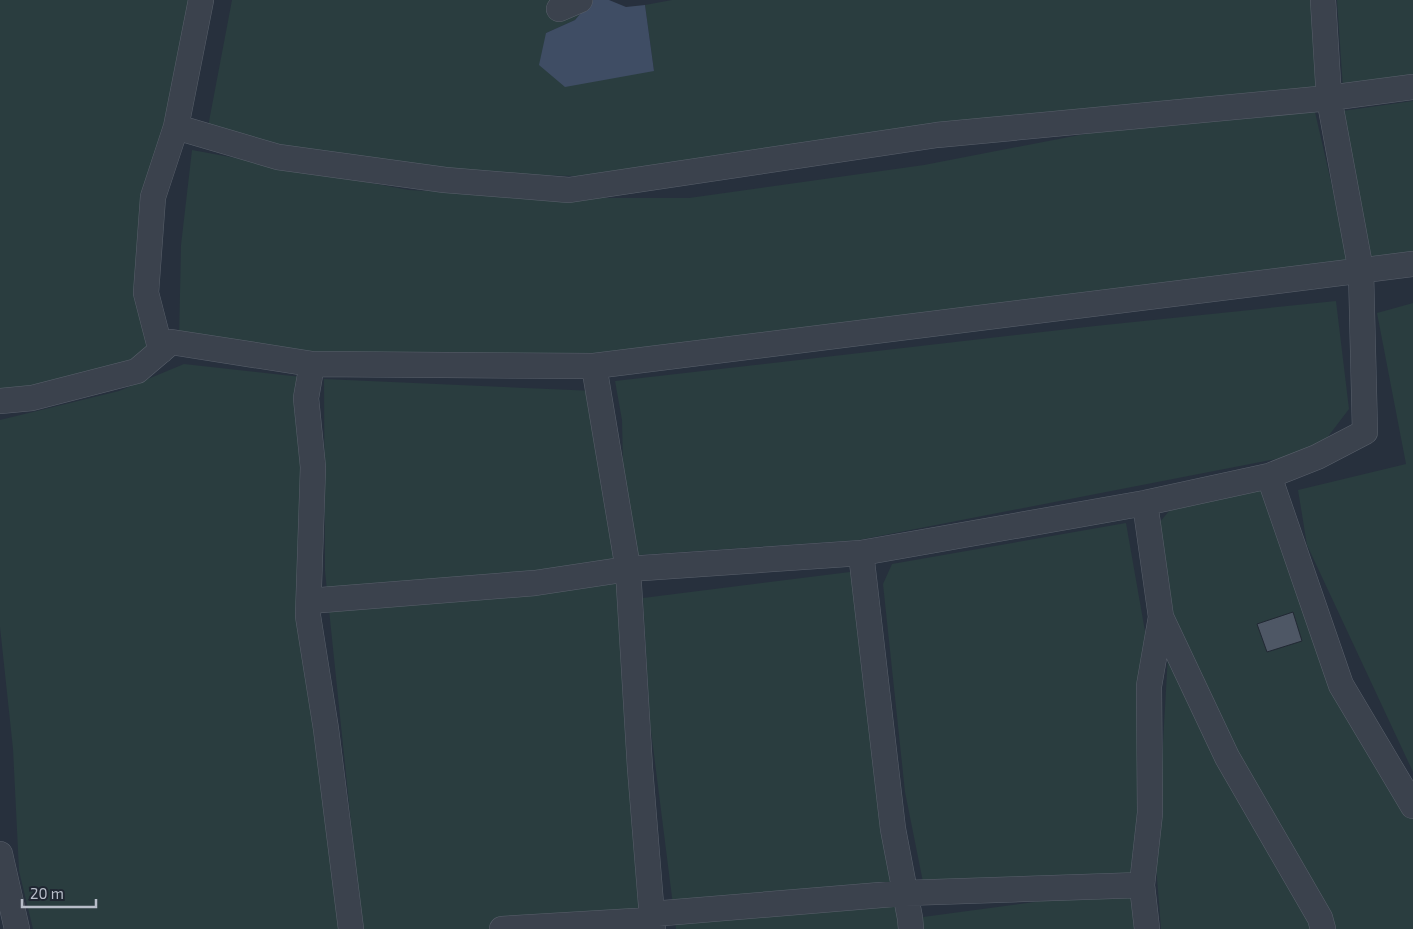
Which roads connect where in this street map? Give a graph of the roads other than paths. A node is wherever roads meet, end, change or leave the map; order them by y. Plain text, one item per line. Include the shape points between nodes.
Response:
1 (201, 0) edge
2 (1323, 0) edge
3 (1413, 87) edge
4 (1329, 98) junction
5 (176, 127) junction
6 (1413, 264) edge
7 (1361, 271) junction
8 (161, 351) junction
9 (312, 364) junction
10 (594, 366) junction
11 (0, 401) edge
12 (1269, 476) junction
13 (1145, 503) junction
14 (861, 553) junction
15 (628, 569) junction
16 (309, 601) junction
17 (1161, 617) junction
18 (1413, 806) edge
19 (0, 854) edge
20 (1142, 884) junction
21 (905, 893) junction
22 (652, 921) edge
23 (17, 929) edge
24 (351, 929) edge
25 (502, 929) edge
26 (911, 929) edge
27 (1147, 929) edge
28 (1324, 929) edge

1 - 5 lane
2 - 4 lane
3 - 4 lane
4 - 5 lane via 937,135 569,190 445,180 278,157
4 - 7 lane
5 - 8 lane via 153,197 146,293
6 - 7 lane
7 - 10 lane
7 - 12 lane via 1366,432 1317,457
8 - 9 lane via 171,342
8 - 11 lane via 138,371 32,398
9 - 10 lane
9 - 16 lane via 306,398 313,467
10 - 15 lane
12 - 13 lane
12 - 18 lane via 1341,685
13 - 14 lane
13 - 17 lane
14 - 15 lane
14 - 21 lane via 893,830
15 - 16 lane via 535,583
15 - 22 lane
16 - 24 lane via 308,616
17 - 20 lane via 1149,686 1150,814
17 - 28 lane via 1227,756
19 - 23 lane
20 - 21 lane
20 - 27 lane
21 - 22 lane
21 - 26 lane
22 - 25 lane

